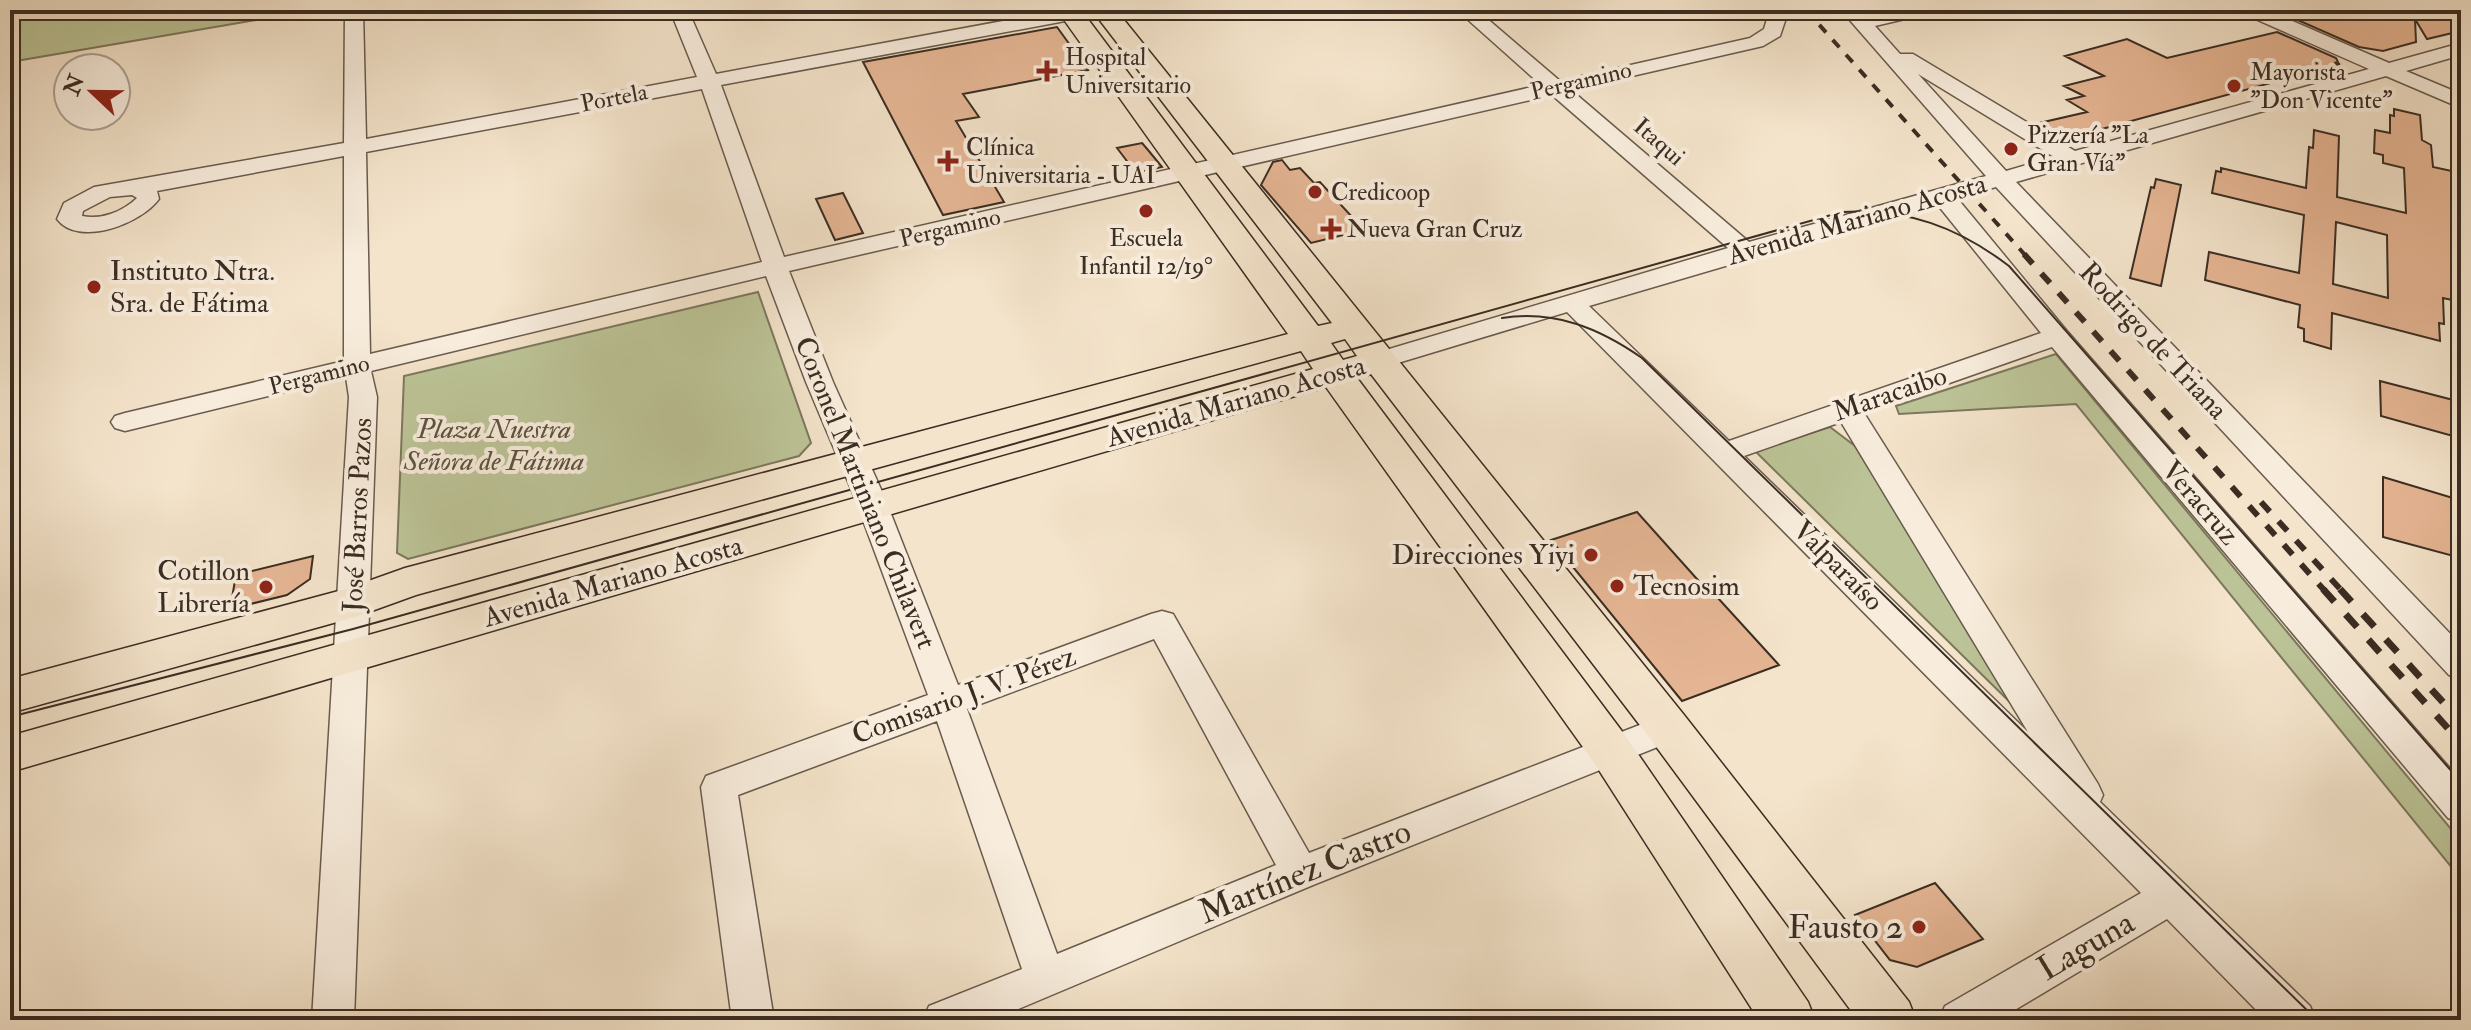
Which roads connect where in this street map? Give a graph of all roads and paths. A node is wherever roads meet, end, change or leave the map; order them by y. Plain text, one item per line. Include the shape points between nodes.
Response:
1 (354, 10) edge
2 (679, 10) edge
3 (1104, 10) edge
4 (1466, 10) edge
5 (1919, 10) edge
6 (2251, 10) edge
7 (1078, 11) edge
8 (1856, 17) edge
9 (1772, 21) edge
10 (1880, 42) junction
11 (2461, 49) edge
12 (2384, 69) junction
13 (711, 80) junction
14 (1557, 87) junction
15 (2461, 102) edge
16 (356, 148) junction
17 (2072, 159) junction
18 (1228, 165) junction
19 (1189, 173) junction
20 (2001, 179) junction
21 (136, 188) dead end
22 (1943, 196) junction
23 (1745, 251) junction
24 (776, 269) junction
25 (1572, 303) junction
26 (1353, 327) junction
27 (2057, 336) junction
28 (1308, 339) junction
29 (1378, 361) junction
30 (357, 365) junction
31 (1335, 373) junction
32 (1847, 408) junction
33 (125, 422) dead end
34 (1724, 453) junction
35 (852, 464) junction
36 (873, 507) junction
37 (355, 602) junction
38 (351, 658) junction
39 (2461, 666) edge
40 (10, 696) edge
41 (948, 703) junction
42 (1668, 728) junction
43 (1611, 751) junction
44 (10, 754) edge
45 (2461, 807) edge
46 (2104, 830) junction
47 (1300, 873) junction
48 (2171, 896) junction
49 (1045, 978) junction
50 (333, 1020) edge
51 (753, 1020) edge
52 (944, 1020) edge
53 (1789, 1020) edge
54 (1890, 1020) edge
55 (1960, 1020) edge
56 (2295, 1020) edge

1 - 16 street, José Barros Pazos
2 - 13 street, Coronel Martiniano Chilavert
3 - 18 main road
4 - 14 street, Itaqui
5 - 8 street
6 - 12 street
7 - 13 street, Portela
7 - 19 main road
8 - 10 street, Rodrigo de Triana
9 - 14 street, Pergamino via 1756,42
10 - 17 street
10 - 20 street, Rodrigo de Triana
11 - 12 street, Avenida Mariano Acosta
12 - 15 street
12 - 17 street, Avenida Mariano Acosta
13 - 16 street, Portela
13 - 24 street, Coronel Martiniano Chilavert
14 - 18 street, Pergamino
14 - 23 street, Itaqui
16 - 21 street, Portela
16 - 30 street, José Barros Pazos
17 - 20 street, Avenida Mariano Acosta
18 - 19 street, Pergamino
18 - 26 main road
19 - 24 street, Pergamino
19 - 28 main road
20 - 22 street, Avenida Mariano Acosta
20 - 39 street, Rodrigo de Triana
22 - 23 street, Avenida Mariano Acosta
22 - 27 street, Veracruz
23 - 25 street, Avenida Mariano Acosta
24 - 30 street, Pergamino
24 - 35 street, Coronel Martiniano Chilavert
25 - 29 street, Avenida Mariano Acosta
25 - 34 street, Valparaíso
26 - 28 main road, Avenida Mariano Acosta
26 - 29 main road
27 - 32 street, Maracaibo
27 - 45 street, Veracruz
28 - 31 main road
28 - 35 main road, Avenida Mariano Acosta
29 - 31 main road, Avenida Mariano Acosta
29 - 42 main road
30 - 33 street, Pergamino
30 - 37 street, José Barros Pazos via 363,397
31 - 36 main road, Avenida Mariano Acosta
31 - 43 main road
32 - 34 street, Maracaibo
32 - 46 street, Valparaíso
34 - 46 street, Valparaíso
35 - 36 street, Coronel Martiniano Chilavert
35 - 37 main road, Avenida Mariano Acosta via 405,583
36 - 38 main road, Avenida Mariano Acosta
36 - 41 street, Coronel Martiniano Chilavert
37 - 38 street, José Barros Pazos
37 - 40 main road, Avenida Mariano Acosta
38 - 44 main road, Avenida Mariano Acosta
38 - 50 street, José Barros Pazos
41 - 47 street, Comisario J. V. Pérez via 1162,623
41 - 49 street, Coronel Martiniano Chilavert
41 - 51 street, Comisario J. V. Pérez via 719,787
42 - 43 street, Martínez Castro
42 - 54 main road
43 - 47 street, Martínez Castro
43 - 53 main road
46 - 48 street, Valparaíso
47 - 49 street, Martínez Castro
48 - 55 street, Laguna
48 - 56 street, Valparaíso
49 - 52 street, Martínez Castro

